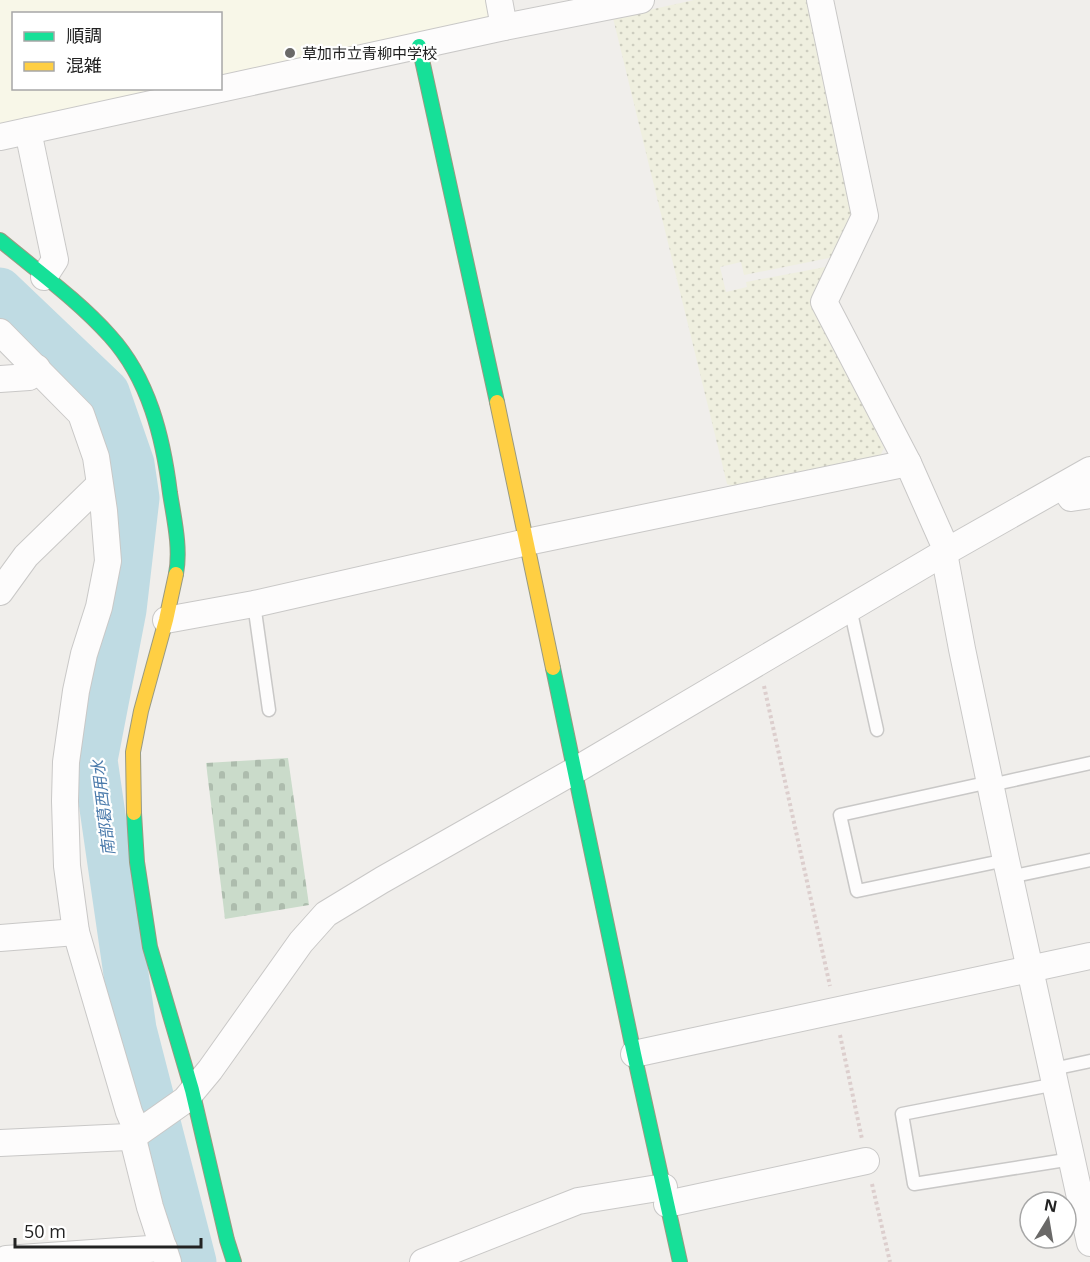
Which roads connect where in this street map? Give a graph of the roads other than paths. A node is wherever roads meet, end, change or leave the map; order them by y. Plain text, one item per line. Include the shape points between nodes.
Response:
1 (499, 0) edge
2 (641, 0) edge
3 (820, 0) edge
4 (504, 27) junction
5 (419, 46) junction
6 (222, 89) edge
7 (217, 90) edge
8 (28, 131) junction
9 (0, 137) edge
10 (0, 240) edge
11 (44, 277) junction
12 (0, 332) edge
13 (37, 368) junction
14 (0, 379) edge
15 (908, 463) junction
16 (1090, 470) edge
17 (99, 485) junction
18 (1063, 486) junction
19 (1090, 495) edge
20 (527, 542) junction
21 (945, 552) junction
22 (0, 592) edge
23 (254, 604) junction
24 (850, 608) junction
25 (166, 620) junction
26 (269, 710) dead end
27 (877, 730) dead end
28 (1090, 763) edge
29 (574, 771) junction
30 (991, 784) junction
31 (1090, 860) edge
32 (1008, 868) junction
33 (76, 932) junction
34 (0, 938) edge
35 (1090, 956) edge
36 (1031, 969) junction
37 (634, 1054) junction
38 (1090, 1061) edge
39 (1054, 1076) junction
40 (188, 1095) junction
41 (135, 1134) junction
42 (0, 1143) edge
43 (1072, 1159) junction
44 (866, 1161) road end
45 (665, 1195) junction
46 (1090, 1243) edge
47 (166, 1255) edge
48 (6, 1262) edge
49 (234, 1262) edge
50 (423, 1262) edge
51 (680, 1262) edge

1 - 4 street
2 - 4 street
3 - 15 street via 865,216 824,302
4 - 5 street
5 - 6 street
5 - 20 street
7 - 8 street
8 - 9 street
8 - 11 street via 55,260
10 - 11 street
11 - 25 street via 111,338 138,377 156,419 177,540 178,563
12 - 13 street
13 - 14 street via 29,377
13 - 17 street via 81,414 96,457
15 - 20 street
15 - 21 street
16 - 18 street
17 - 22 street via 26,556
17 - 33 street via 108,561 76,691 66,762 68,866
18 - 19 street via 1071,498
18 - 21 street
20 - 23 street
20 - 29 street
21 - 24 street
21 - 30 street
23 - 25 street
23 - 26 lane
24 - 27 lane
24 - 29 street
25 - 40 street via 141,711 132,783 137,862 150,947
28 - 30 lane
29 - 37 street
29 - 40 street via 326,914
30 - 32 street
30 - 32 lane via 840,815 857,891
31 - 32 lane
32 - 36 street
33 - 34 street
33 - 41 street
35 - 36 street
36 - 37 street
36 - 39 street
37 - 45 street
38 - 39 lane
39 - 43 street
39 - 43 lane via 902,1114 914,1184
40 - 41 street
40 - 49 street
41 - 42 street
41 - 47 street via 143,1180
43 - 46 street
44 - 45 street
45 - 50 street via 578,1201
45 - 51 street
47 - 48 street

